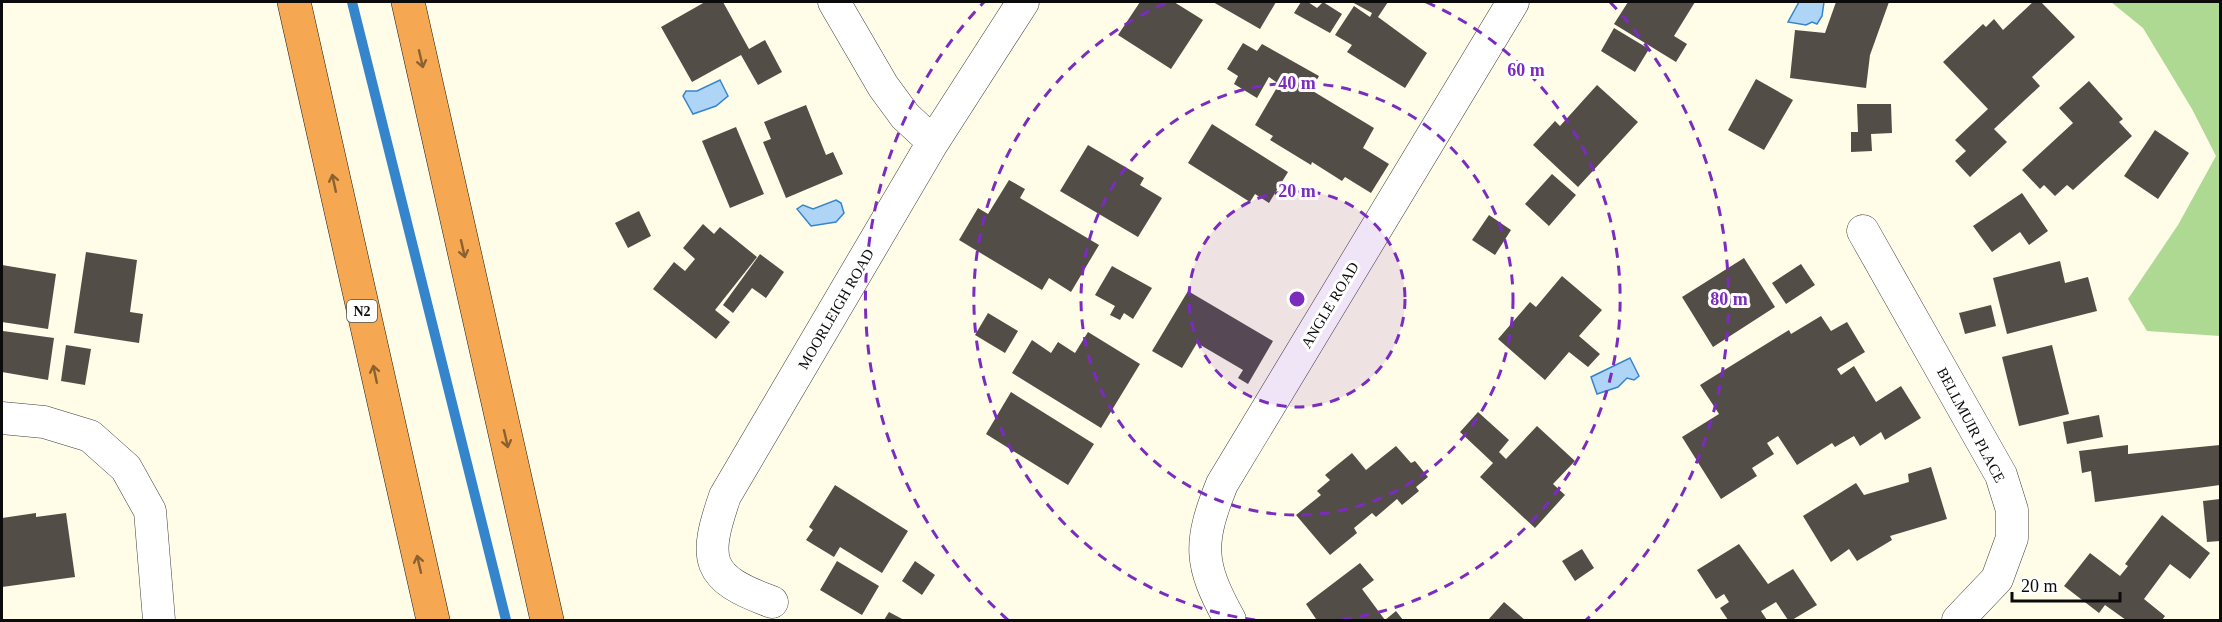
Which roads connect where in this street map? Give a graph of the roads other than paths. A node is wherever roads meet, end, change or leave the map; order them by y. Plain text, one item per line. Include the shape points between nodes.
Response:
1 (294, 2) edge
2 (408, 2) edge
3 (834, 2) edge
4 (1023, 2) edge
5 (1513, 2) edge
6 (933, 142) junction
7 (1863, 231) dead end
8 (2, 418) edge
9 (772, 602) dead end
10 (159, 621) edge
11 (433, 621) edge
12 (547, 621) edge
13 (1230, 621) edge
14 (1958, 621) edge

11 -> 1 highway, N2
2 -> 12 highway
3 - 6 street via 883,86 905,116
4 - 6 street, MOORLEIGH ROAD
5 - 13 street, ANGLE ROAD via 1221,484 1208,519 1203,552 1211,586
6 - 9 street, MOORLEIGH ROAD via 725,496 714,530 711,559 721,576 741,591
7 - 14 street, BELLMUIR PLACE via 2001,475 2012,510 2012,538 1997,579
8 - 10 street via 44,422 90,436 126,468 150,511

